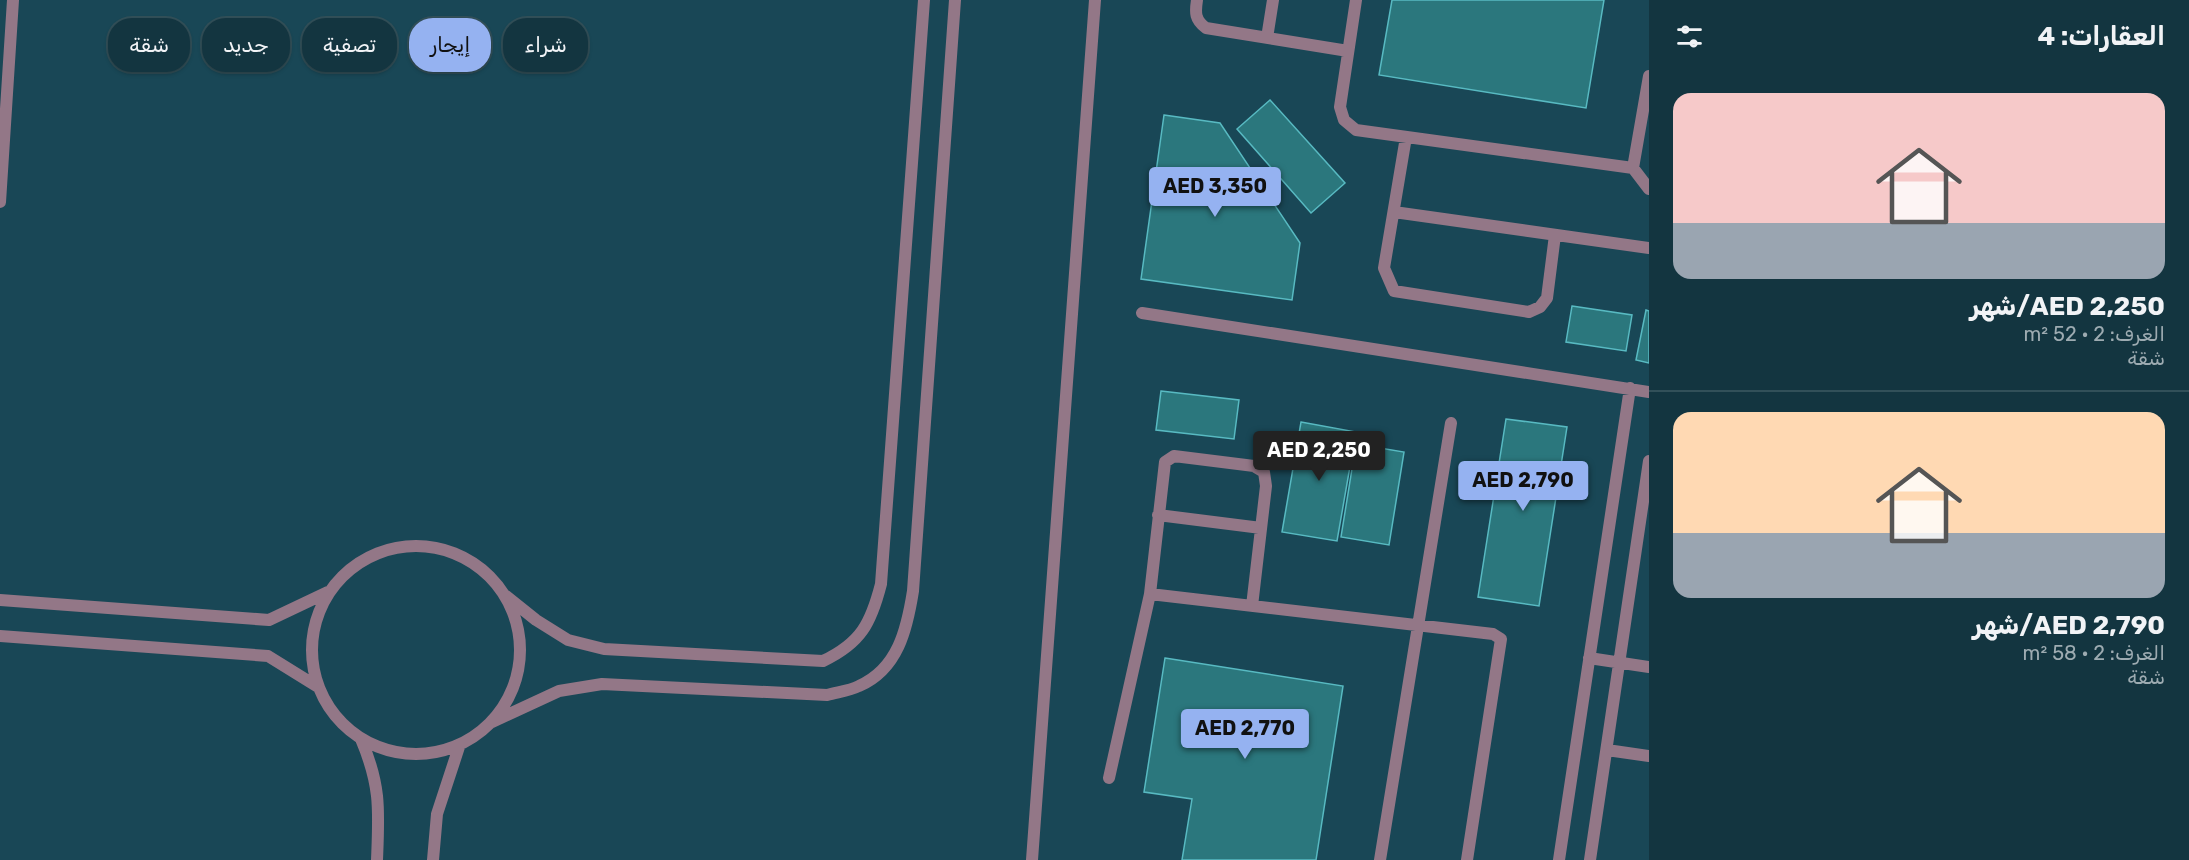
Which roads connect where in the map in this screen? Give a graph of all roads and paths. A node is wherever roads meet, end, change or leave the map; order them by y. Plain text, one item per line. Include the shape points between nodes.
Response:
1 (13, 0) edge
2 (924, 0) edge
3 (955, 0) edge
4 (1095, 0) edge
5 (1197, 0) edge
6 (1273, 0) edge
7 (1356, 0) edge
8 (1267, 38) junction
9 (1348, 51) junction
10 (1649, 76) edge
11 (1406, 137) junction
12 (1633, 168) junction
13 (1649, 189) edge
14 (0, 202) edge
15 (1394, 212) junction
16 (1555, 235) junction
17 (1649, 248) edge
18 (1142, 313) dead end
19 (1630, 388) junction
20 (1649, 392) edge
21 (1451, 423) dead end
22 (1649, 461) edge
23 (1158, 515) junction
24 (1261, 528) junction
25 (328, 592) junction
26 (1150, 594) junction
27 (506, 596) junction
28 (0, 600) edge
29 (1252, 606) junction
30 (1418, 626) junction
31 (0, 636) edge
32 (1589, 658) junction
33 (1620, 663) junction
34 (1649, 667) edge
35 (318, 687) junction
36 (492, 722) junction
37 (361, 739) junction
38 (460, 744) junction
39 (1607, 750) junction
40 (1649, 756) edge
41 (1109, 778) dead end
42 (377, 860) edge
43 (433, 860) edge
44 (1032, 860) edge
45 (1380, 860) edge
46 (1467, 860) edge
47 (1559, 860) edge
48 (1590, 860) edge

1 - 14 lane
2 - 27 lane via 881,584 874,613 859,637 841,653 823,661 604,649 568,640
3 - 36 lane via 913,591 907,630 889,664 860,686 827,695 602,684 559,691
4 - 44 lane
5 - 8 lane via 1195,13 1206,28
6 - 8 lane
7 - 9 lane
8 - 9 lane
9 - 11 lane via 1340,107 1344,120 1356,130
10 - 12 lane
11 - 12 lane
11 - 15 lane
12 - 13 lane
15 - 16 lane
15 - 16 lane via 1384,268 1394,291 1529,312 1547,298
16 - 17 lane
18 - 19 lane
19 - 20 lane
19 - 32 lane
21 - 30 lane
22 - 33 lane
23 - 24 lane
23 - 24 lane via 1165,462 1174,456 1254,466 1264,472 1266,486
23 - 26 lane
24 - 29 lane
25 - 27 lane via 352,566 373,555 419,545 453,552 483,569
25 - 28 lane via 269,620
25 - 35 lane via 315,622 311,655
26 - 29 lane
26 - 41 lane
27 - 36 lane via 518,628 520,661 511,694
29 - 30 lane
30 - 45 lane
30 - 46 lane via 1493,634 1501,639
31 - 35 lane via 268,656
32 - 33 lane
32 - 47 lane
33 - 34 lane
33 - 39 lane
35 - 37 lane via 328,708
36 - 38 lane
37 - 38 lane via 392,752 427,754
37 - 42 lane via 375,772 379,808
38 - 43 lane via 437,814
39 - 40 lane
39 - 48 lane

